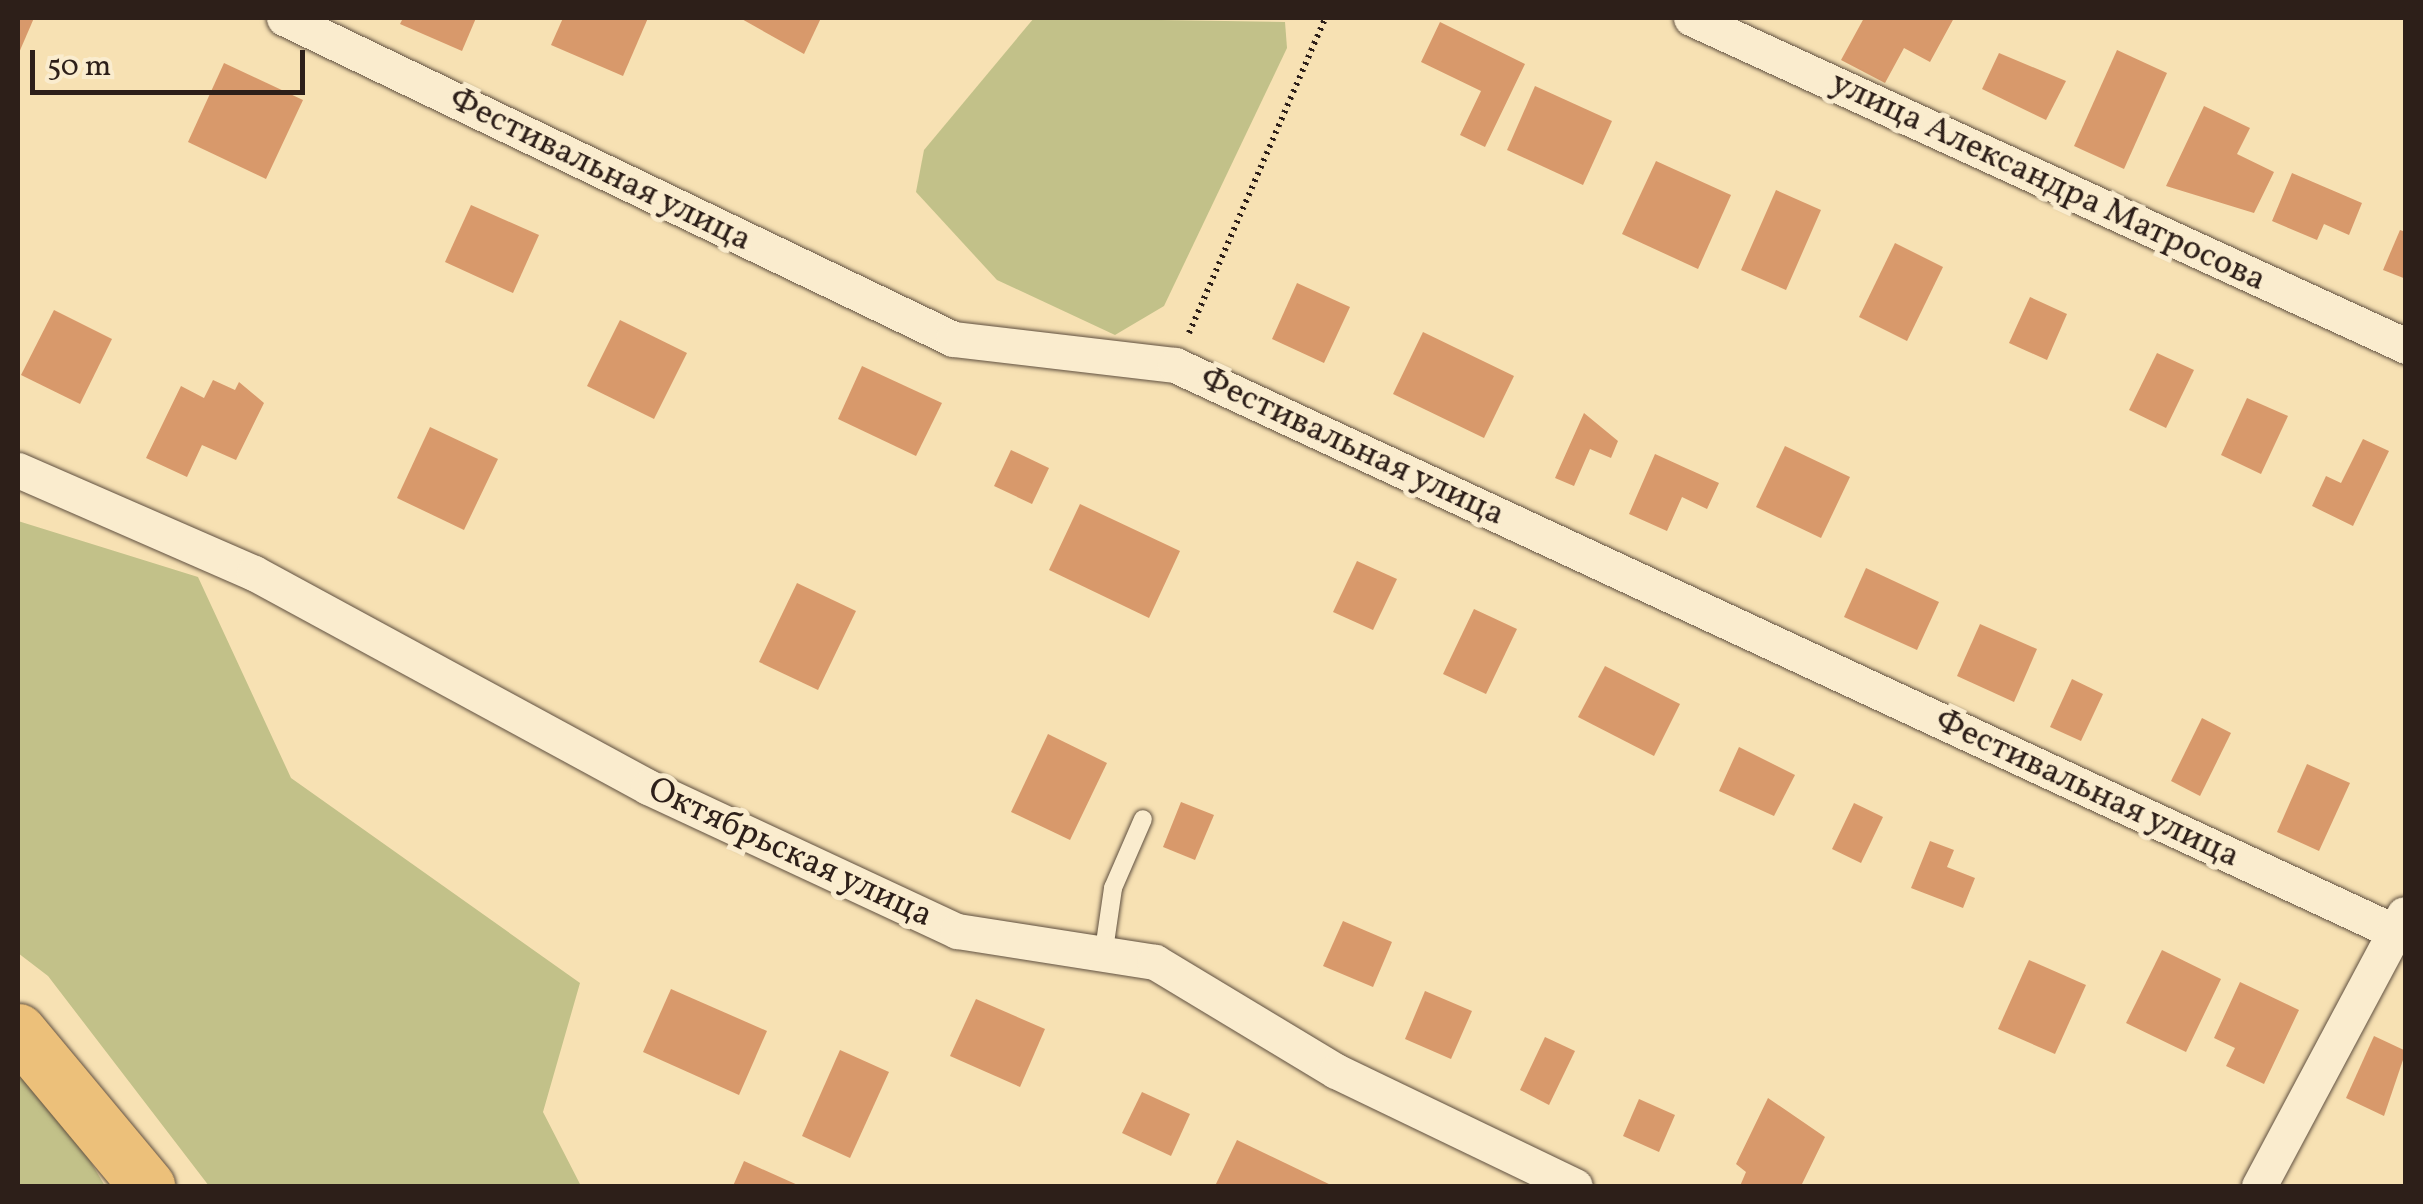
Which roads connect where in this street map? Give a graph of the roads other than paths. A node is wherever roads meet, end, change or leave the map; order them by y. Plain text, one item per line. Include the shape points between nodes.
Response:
1 (284, 18) edge
2 (1692, 18) edge
3 (2406, 346) edge
4 (18, 470) edge
5 (1144, 819) dead end
6 (2402, 927) edge
7 (1104, 950) junction
8 (18, 1031) edge
9 (147, 1186) edge
10 (1575, 1186) edge
11 (2259, 1186) edge

1 - 6 street, Фестивальная улица via 953,340 1175,365
2 - 3 street, улица Александра Матросова
4 - 7 street, Октябрьская улица via 254,573 613,769 957,931 1025,948
5 - 7 lane via 1112,888
6 - 11 street
7 - 10 street, Октябрьская улица via 1154,962 1336,1072
8 - 9 main road

